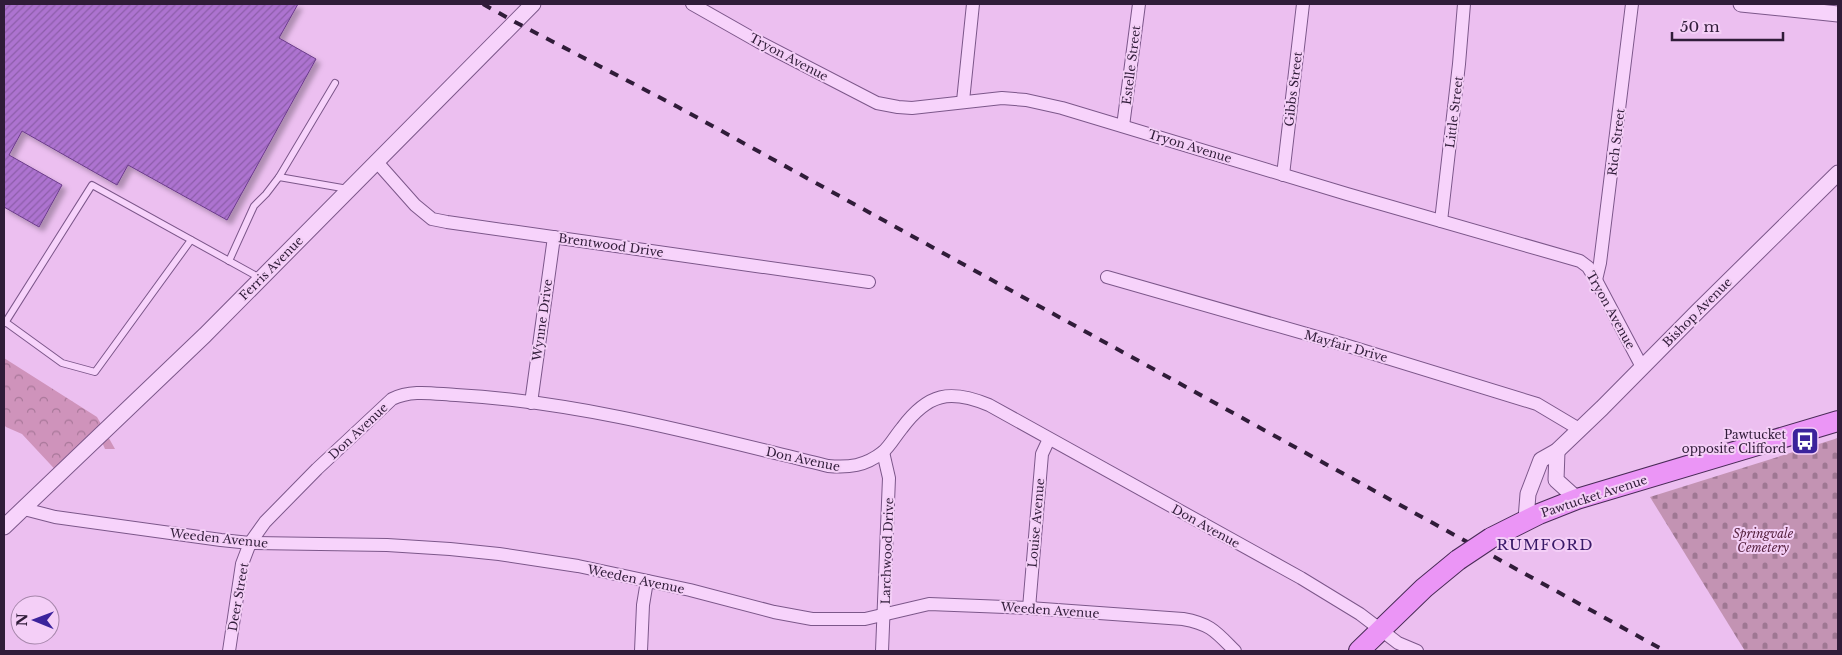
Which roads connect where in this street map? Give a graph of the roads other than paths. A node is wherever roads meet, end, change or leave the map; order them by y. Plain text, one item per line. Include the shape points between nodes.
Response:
1 (533, 4) edge
2 (692, 4) edge
3 (973, 4) edge
4 (1139, 4) edge
5 (1303, 4) edge
6 (1464, 4) edge
7 (1632, 4) edge
8 (1741, 4) edge
9 (1782, 6) edge
10 (1838, 14) edge
11 (335, 83) dead end
12 (963, 101) junction
13 (1123, 126) junction
14 (376, 161) junction
15 (1838, 173) edge
16 (1283, 175) junction
17 (279, 177) junction
18 (349, 189) junction
19 (1441, 221) junction
20 (554, 237) junction
21 (191, 240) junction
22 (229, 262) junction
23 (1107, 277) dead end
24 (261, 279) junction
25 (1596, 280) junction
26 (869, 282) dead end
27 (5, 322) edge
28 (1642, 367) junction
29 (531, 403) junction
30 (1838, 421) edge
31 (1579, 429) junction
32 (1049, 439) junction
33 (1557, 450) junction
34 (883, 452) junction
35 (1577, 499) junction
36 (24, 509) junction
37 (1526, 519) junction
38 (4, 527) edge
39 (250, 543) junction
40 (647, 581) junction
41 (1029, 608) junction
42 (885, 614) junction
43 (1381, 630) junction
44 (229, 651) edge
45 (641, 651) edge
46 (882, 651) edge
47 (1235, 651) edge
48 (1359, 651) edge
49 (1417, 651) edge

1 - 14 street, Ferris Avenue
2 - 12 street, Tryon Avenue via 877,103 912,108
3 - 12 street
4 - 13 street, Estelle Street
5 - 16 street, Gibbs Street
6 - 19 street, Little Street
7 - 25 street, Rich Street
8 - 9 street
9 - 10 street
11 - 17 lane
12 - 13 street, Tryon Avenue via 1026,100
13 - 16 street, Tryon Avenue
14 - 18 street, Ferris Avenue
14 - 20 street, Brentwood Drive via 415,205 432,218
15 - 28 street, Bishop Avenue
16 - 19 street, Tryon Avenue
17 - 18 lane
17 - 22 lane via 254,206
18 - 24 street, Ferris Avenue
19 - 25 street, Tryon Avenue via 1580,261
20 - 26 street, Brentwood Drive
20 - 29 street, Wynne Drive
21 - 22 lane
21 - 27 lane via 95,372 62,363
21 - 27 lane via 92,185
22 - 24 lane
23 - 31 street, Mayfair Drive via 1537,404
24 - 36 street, Ferris Avenue
25 - 28 street, Tryon Avenue
28 - 31 street, Bishop Avenue
29 - 34 street, Don Avenue via 633,419 828,466 846,468 865,463
29 - 39 street, Don Avenue via 415,393 392,398 317,468 271,515
30 - 35 main road, Pawtucket Avenue
31 - 33 street, Bishop Avenue
32 - 34 street, Don Avenue via 990,406 971,398 954,396 934,398 915,411
32 - 41 street, Louise Avenue via 1042,454
32 - 43 street, Don Avenue via 1301,578
33 - 35 street via 1556,480
33 - 37 street, Bishop Avenue via 1541,460 1528,494
34 - 42 street, Larchwood Drive via 889,478
35 - 37 main road, Pawtucket Avenue
36 - 38 street, Ferris Avenue
36 - 39 street, Weeden Avenue
37 - 43 main road, Pawtucket Avenue, bridge via 1458,560
39 - 40 street, Weeden Avenue via 469,550 578,566
39 - 44 street, Deer Street via 242,564
40 - 42 street, Weeden Avenue via 812,619 865,619
40 - 45 street
41 - 42 street, Weeden Avenue via 929,604
41 - 47 street, Weeden Avenue via 1196,621 1213,629
42 - 46 street, Larchwood Drive
43 - 48 main road, Pawtucket Avenue
43 - 49 street, Don Avenue via 1398,643

